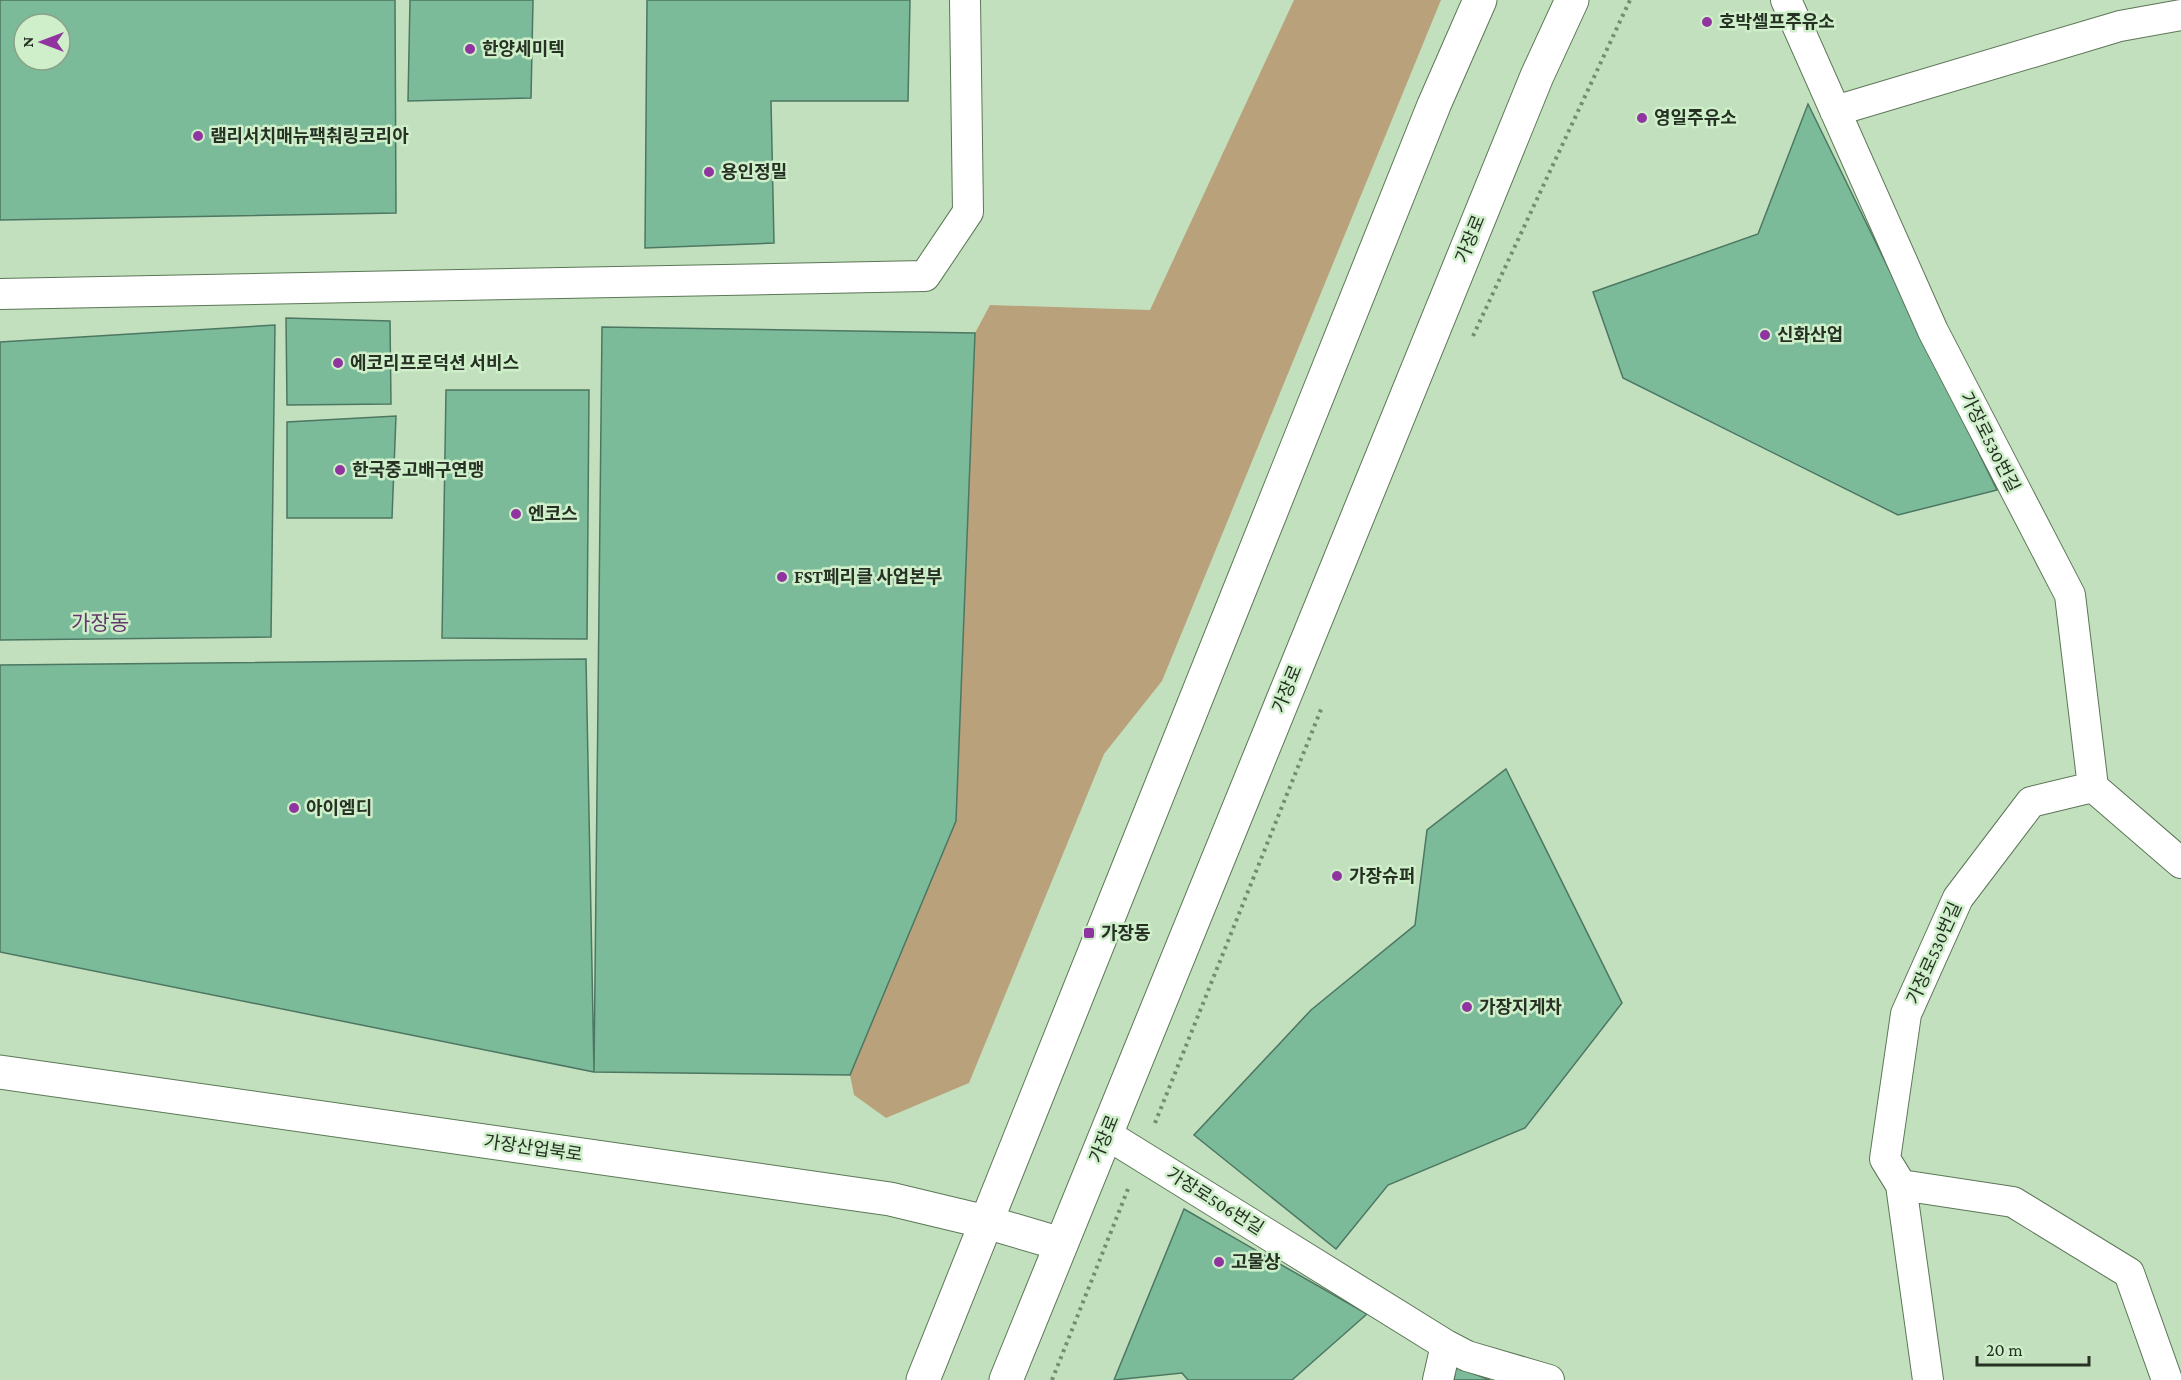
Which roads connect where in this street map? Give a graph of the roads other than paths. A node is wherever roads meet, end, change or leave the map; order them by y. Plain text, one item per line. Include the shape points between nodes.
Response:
1 (965, 0) edge
2 (1480, 0) edge
3 (1572, 0) edge
4 (1786, 0) edge
5 (2181, 15) edge
6 (1835, 111) junction
7 (0, 294) edge
8 (2093, 787) junction
9 (2181, 862) edge
10 (0, 1072) edge
11 (1106, 1134) junction
12 (1901, 1185) junction
13 (986, 1222) junction
14 (1061, 1244) junction
15 (1446, 1345) junction
16 (923, 1380) edge
17 (1006, 1380) edge
18 (1438, 1380) edge
19 (1549, 1380) edge
20 (1928, 1380) edge
21 (2168, 1380) edge

1 - 7 street via 968,212 926,276
2 - 13 main road via 1425,127
3 - 11 main road, 가장로 via 1537,76
4 - 6 street, 가장로530번길
5 - 6 street via 2120,26
6 - 8 street, 가장로530번길 via 1933,331 2070,595
8 - 9 street
8 - 12 street, 가장로530번길 via 2031,802 1958,898 1906,1014 1885,1160
10 - 13 main road, 가장산업북로 via 891,1199
11 - 14 main road, 가장로
11 - 15 street, 가장로506번길
12 - 20 street, 가장로530번길
12 - 21 street via 2013,1202 2129,1273
13 - 14 main road, 가장산업북로
13 - 16 main road
14 - 17 main road, 가장로
15 - 18 street
15 - 19 street, 가장로506번길 via 1467,1356

